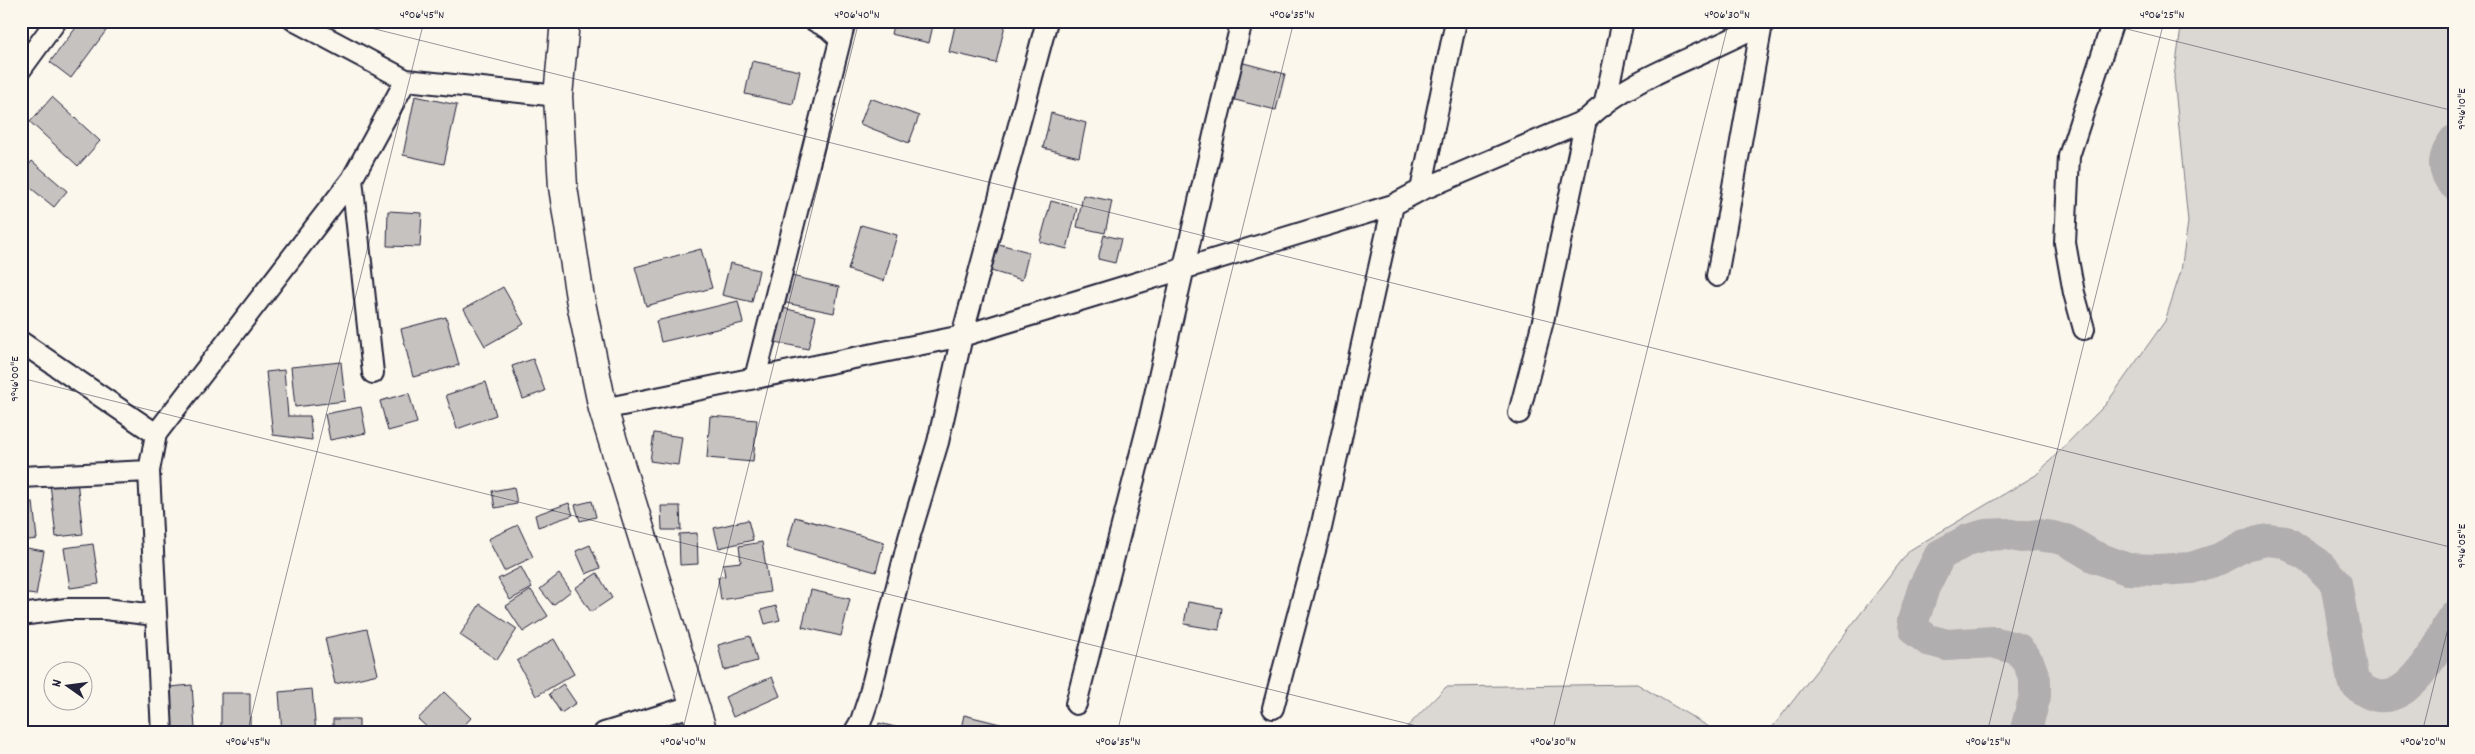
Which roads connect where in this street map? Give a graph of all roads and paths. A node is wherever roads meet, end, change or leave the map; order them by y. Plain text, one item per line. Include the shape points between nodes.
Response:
1 (56, 21) edge
2 (295, 21) edge
3 (565, 21) edge
4 (815, 21) edge
5 (1046, 21) edge
6 (1242, 21) edge
7 (1456, 21) edge
8 (1622, 21) edge
9 (2113, 21) edge
10 (1764, 22) edge
11 (842, 30) edge
12 (21, 69) edge
13 (406, 80) junction
14 (558, 96) junction
15 (1605, 102) junction
16 (1586, 120) junction
17 (352, 179) junction
18 (1421, 190) junction
19 (1393, 205) junction
20 (1184, 269) junction
21 (1717, 276) dead end
22 (2084, 329) dead end
23 (962, 336) junction
24 (22, 346) edge
25 (374, 373) dead end
26 (755, 378) junction
27 (603, 409) junction
28 (1519, 413) dead end
29 (156, 434) junction
30 (149, 471) junction
31 (21, 477) edge
32 (21, 615) edge
33 (155, 615) junction
34 (1076, 704) dead end
35 (696, 705) junction
36 (1273, 708) dead end
37 (162, 733) edge
38 (604, 733) edge
39 (702, 733) edge
40 (854, 733) edge

1 - 12 street
2 - 13 street
3 - 14 main road
4 - 11 street via 828,28
5 - 23 street
6 - 20 street
7 - 18 street
8 - 15 street
9 - 22 street via 2069,156 2065,243
10 - 15 street
10 - 21 street
11 - 26 street
13 - 14 street
13 - 17 street
14 - 27 main road via 563,187 580,298
15 - 16 street
16 - 18 street
16 - 28 street via 1544,317
17 - 25 street
17 - 29 street
18 - 19 street
19 - 20 street
19 - 36 street via 1321,528
20 - 23 street
20 - 34 street via 1121,537
23 - 26 street
23 - 40 street via 938,442 909,538 869,697
24 - 29 street
26 - 27 street
27 - 35 main road
29 - 30 street
30 - 31 street
30 - 33 street
32 - 33 street via 66,609 105,609
33 - 37 street
35 - 38 street
35 - 39 main road

